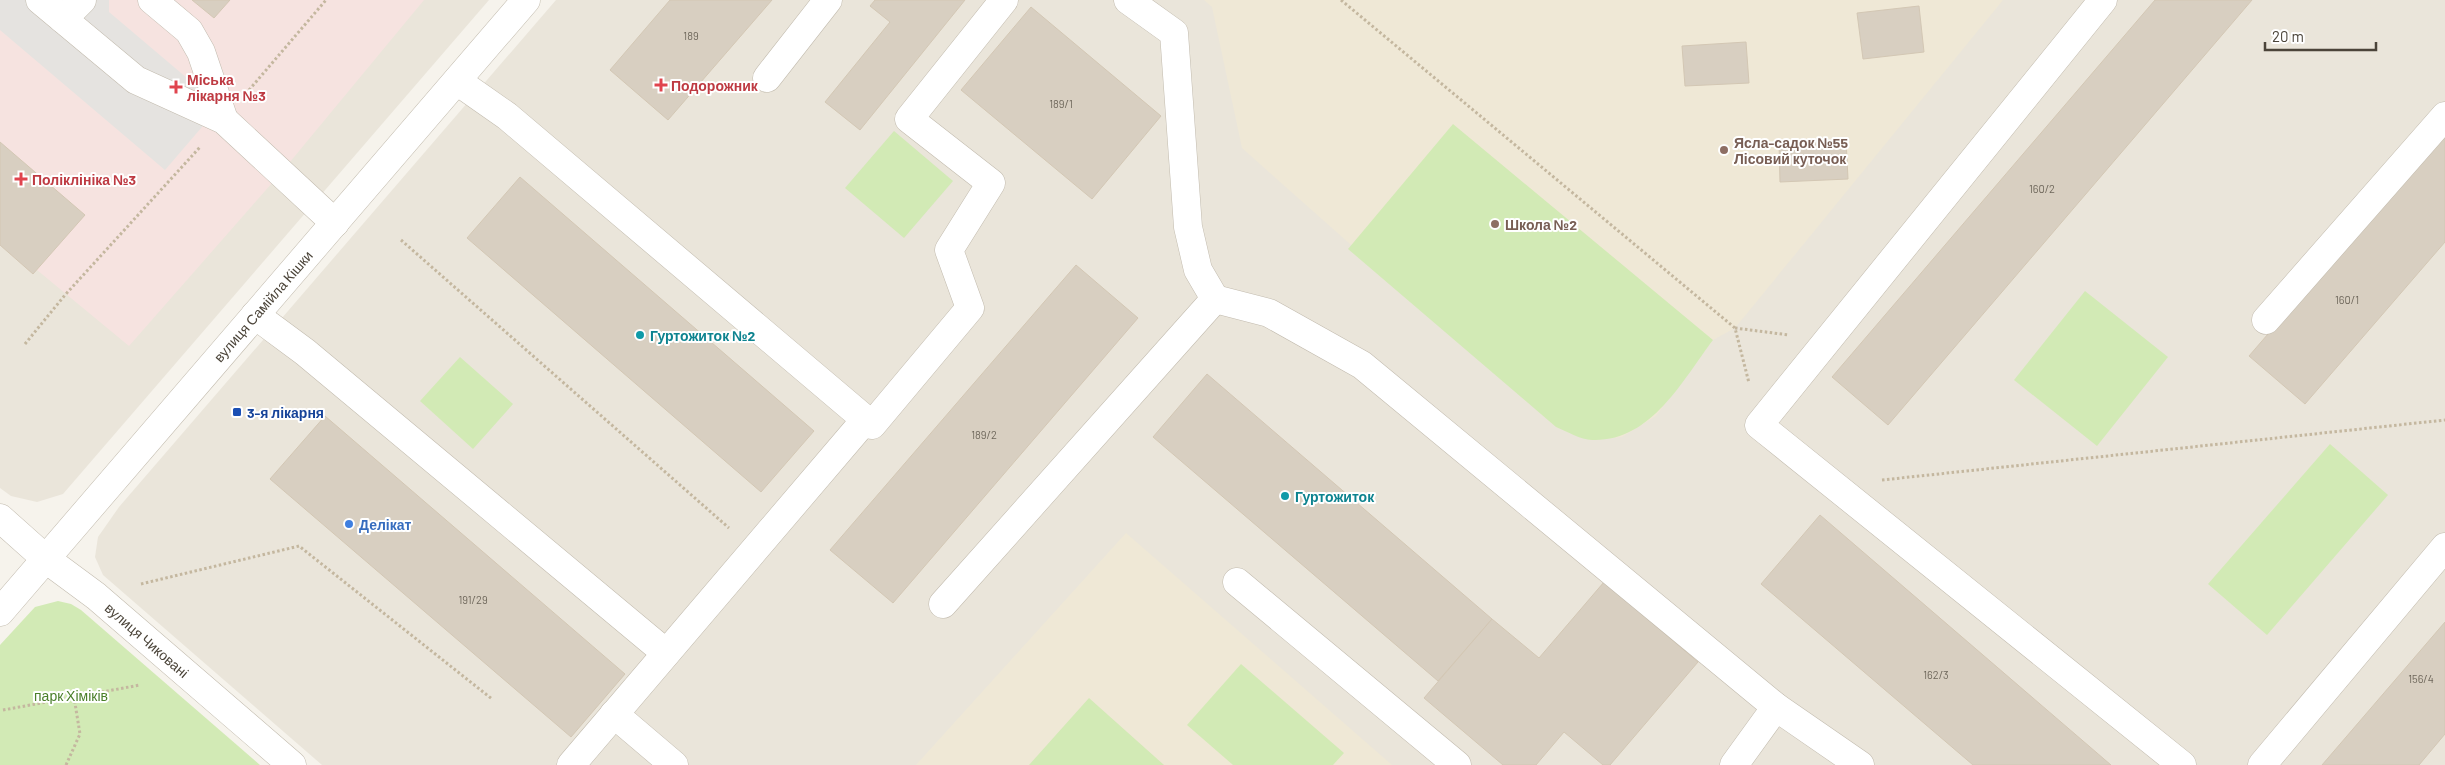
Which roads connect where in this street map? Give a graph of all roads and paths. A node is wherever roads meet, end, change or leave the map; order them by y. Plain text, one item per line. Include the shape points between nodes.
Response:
1 (40, 0) edge
2 (82, 0) edge
3 (152, 0) edge
4 (326, 0) edge
5 (526, 0) edge
6 (828, 0) edge
7 (1004, 0) edge
8 (1128, 0) edge
9 (1341, 0) edge
10 (2103, 0) edge
11 (63, 19) junction
12 (767, 78) dead end
13 (456, 81) junction
14 (2445, 116) edge
15 (224, 120) junction
16 (335, 222) junction
17 (401, 240) dead end
18 (1215, 299) junction
19 (256, 315) junction
20 (2266, 320) dead end
21 (1735, 328) junction
22 (1828, 340) junction
23 (25, 344) dead end
24 (866, 419) junction
25 (2445, 420) edge
26 (1759, 426) junction
27 (1834, 486) junction
28 (0, 518) edge
29 (2445, 547) edge
30 (754, 550) junction
31 (46, 558) junction
32 (1237, 582) dead end
33 (141, 584) dead end
34 (943, 604) dead end
35 (0, 612) edge
36 (666, 653) junction
37 (140, 685) dead end
38 (74, 696) junction
39 (492, 699) dead end
40 (1776, 707) junction
41 (3, 710) dead end
42 (614, 714) junction
43 (66, 765) edge
44 (292, 765) edge
45 (571, 765) edge
46 (674, 765) edge
47 (1457, 765) edge
48 (1734, 765) edge
49 (1860, 765) edge
50 (2182, 765) edge
51 (2262, 765) edge

1 - 11 street
2 - 11 street
3 - 15 street via 189,31 201,52
4 - 15 path
5 - 13 street, вулиця Самійла Кішки
6 - 12 street
7 - 24 street via 909,119 992,183 949,250 970,308 872,425
8 - 18 street via 1174,33 1188,227 1198,270
9 - 21 path
10 - 22 street
11 - 15 street via 136,80
13 - 16 street, вулиця Самійла Кішки
13 - 24 street via 507,116
14 - 20 street
15 - 16 street
15 - 23 path via 65,295
16 - 19 street, вулиця Самійла Кішки
17 - 30 path
18 - 34 street
18 - 40 street via 1269,313 1362,365
19 - 31 street, вулиця Самійла Кішки
19 - 36 street via 305,352
21 - 22 path
21 - 26 path
22 - 26 street
24 - 30 street
25 - 27 path
26 - 27 street
27 - 50 street
28 - 31 street, вулиця Чиковані
29 - 51 street
30 - 36 street
31 - 35 street, вулиця Самійла Кішки
31 - 44 street, вулиця Чиковані via 96,596
32 - 47 street
33 - 39 path via 299,546
36 - 42 street
37 - 38 path
38 - 41 path
38 - 43 path via 80,734
40 - 48 street
40 - 49 street
42 - 45 street
42 - 46 street

